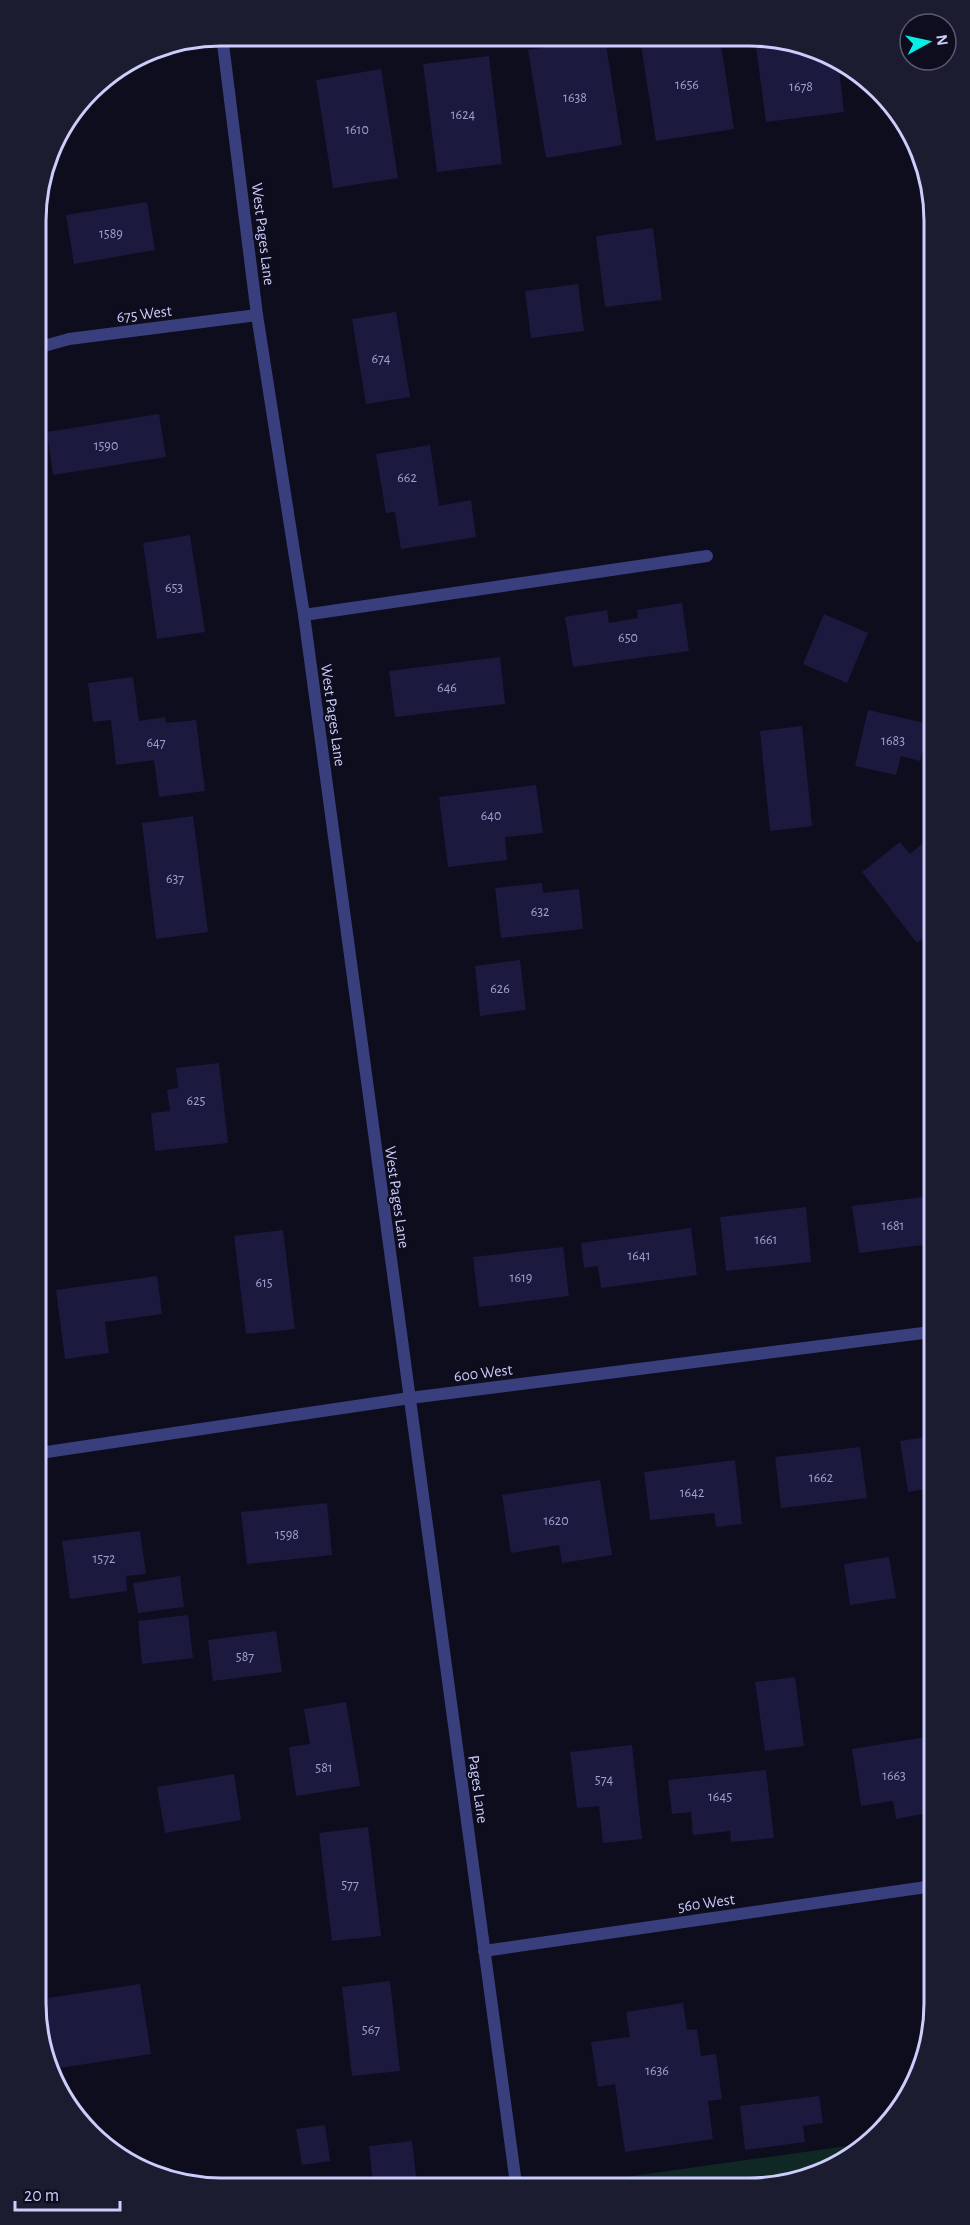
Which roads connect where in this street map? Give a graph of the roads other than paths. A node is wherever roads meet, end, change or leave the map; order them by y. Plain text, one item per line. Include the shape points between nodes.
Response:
1 (223, 47) edge
2 (257, 315) junction
3 (47, 345) edge
4 (707, 556) dead end
5 (304, 615) junction
6 (923, 1333) edge
7 (410, 1398) junction
8 (46, 1452) edge
9 (923, 1887) edge
10 (484, 1951) junction
11 (515, 2178) edge

1 - 2 street, West Pages Lane
2 - 3 street, 675 West via 69,339
2 - 5 street, West Pages Lane
4 - 5 street
5 - 7 street, West Pages Lane
6 - 7 street, 600 West
7 - 8 street, 600 West
7 - 10 street, Pages Lane
9 - 10 street, 560 West
10 - 11 street, Pages Lane

